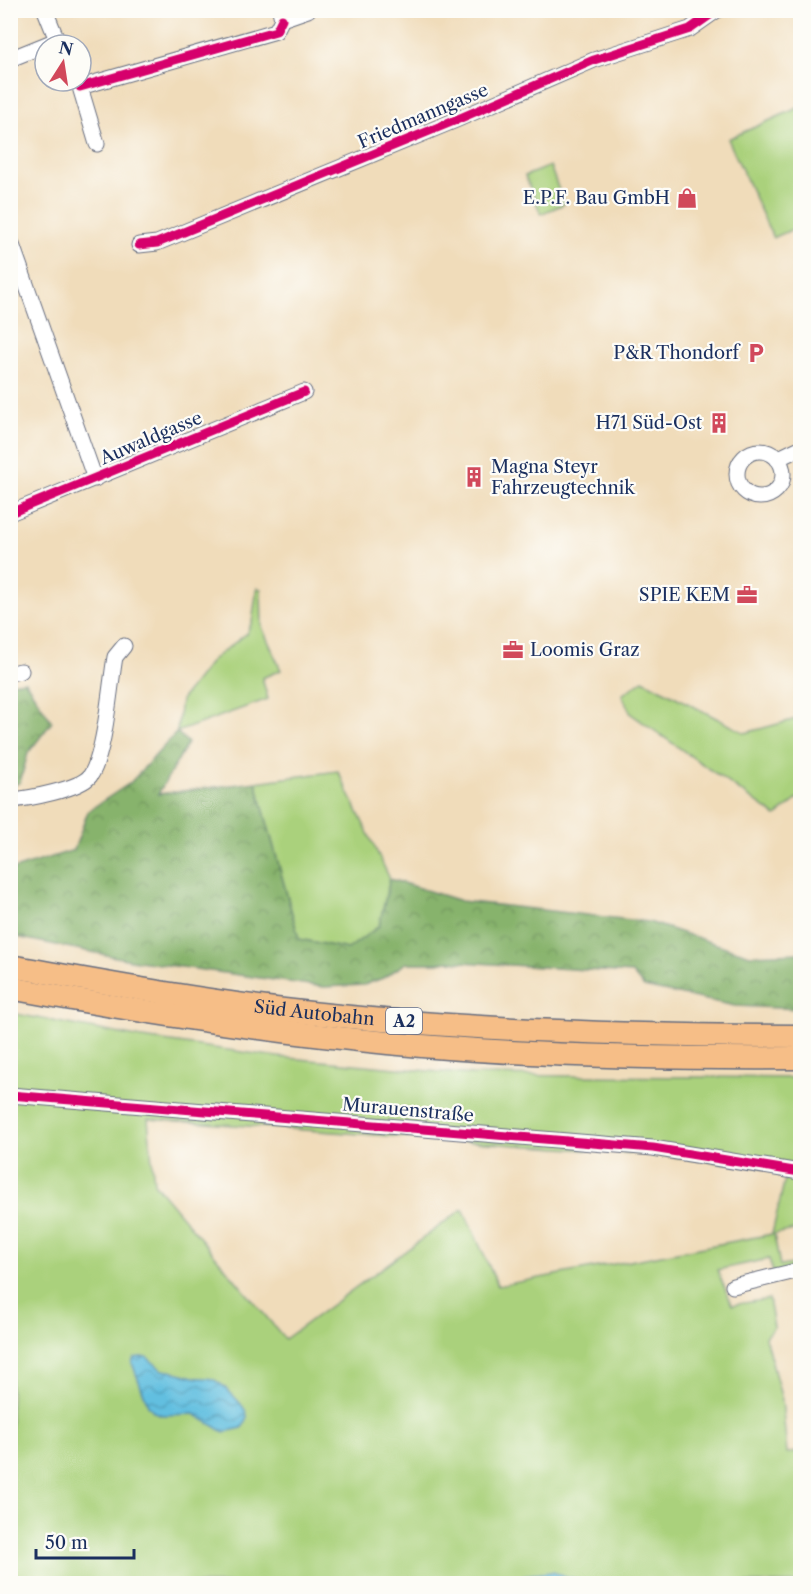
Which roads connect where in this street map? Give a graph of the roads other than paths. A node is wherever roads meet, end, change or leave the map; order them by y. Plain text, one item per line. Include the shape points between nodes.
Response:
1 (45, 10) edge
2 (308, 10) edge
3 (717, 10) edge
4 (281, 15) edge
5 (54, 33) edge
6 (33, 51) edge
7 (10, 59) edge
8 (93, 80) edge
9 (81, 93) edge
10 (97, 144) dead end
11 (10, 239) edge
12 (139, 245) dead end
13 (304, 392) dead end
14 (801, 448) edge
15 (777, 459) dead end
16 (95, 479) junction
17 (10, 513) edge
18 (123, 646) dead end
19 (10, 800) edge
20 (10, 966) edge
21 (10, 988) edge
22 (801, 1036) edge
23 (801, 1058) edge
24 (10, 1095) edge
25 (801, 1172) edge
26 (801, 1270) edge
27 (733, 1286) dead end

1 - 5 street
2 - 4 street
3 - 12 street, Friedmanngasse via 690,29 594,60 157,243
4 - 8 street via 276,31
6 - 7 street
9 - 10 street
11 - 16 street, Auwaldgasse
13 - 16 street, Auwaldgasse
14 - 15 street
16 - 17 street, Auwaldgasse
18 - 19 street via 115,657 100,751 89,776 77,786
20 - 22 highway, Süd Autobahn / A2 via 283,1010 388,1020 685,1036
21 - 23 highway, Süd Autobahn / A2 via 268,1030 388,1043 622,1058
24 - 25 street, Murauenstraße via 653,1148
26 - 27 street

